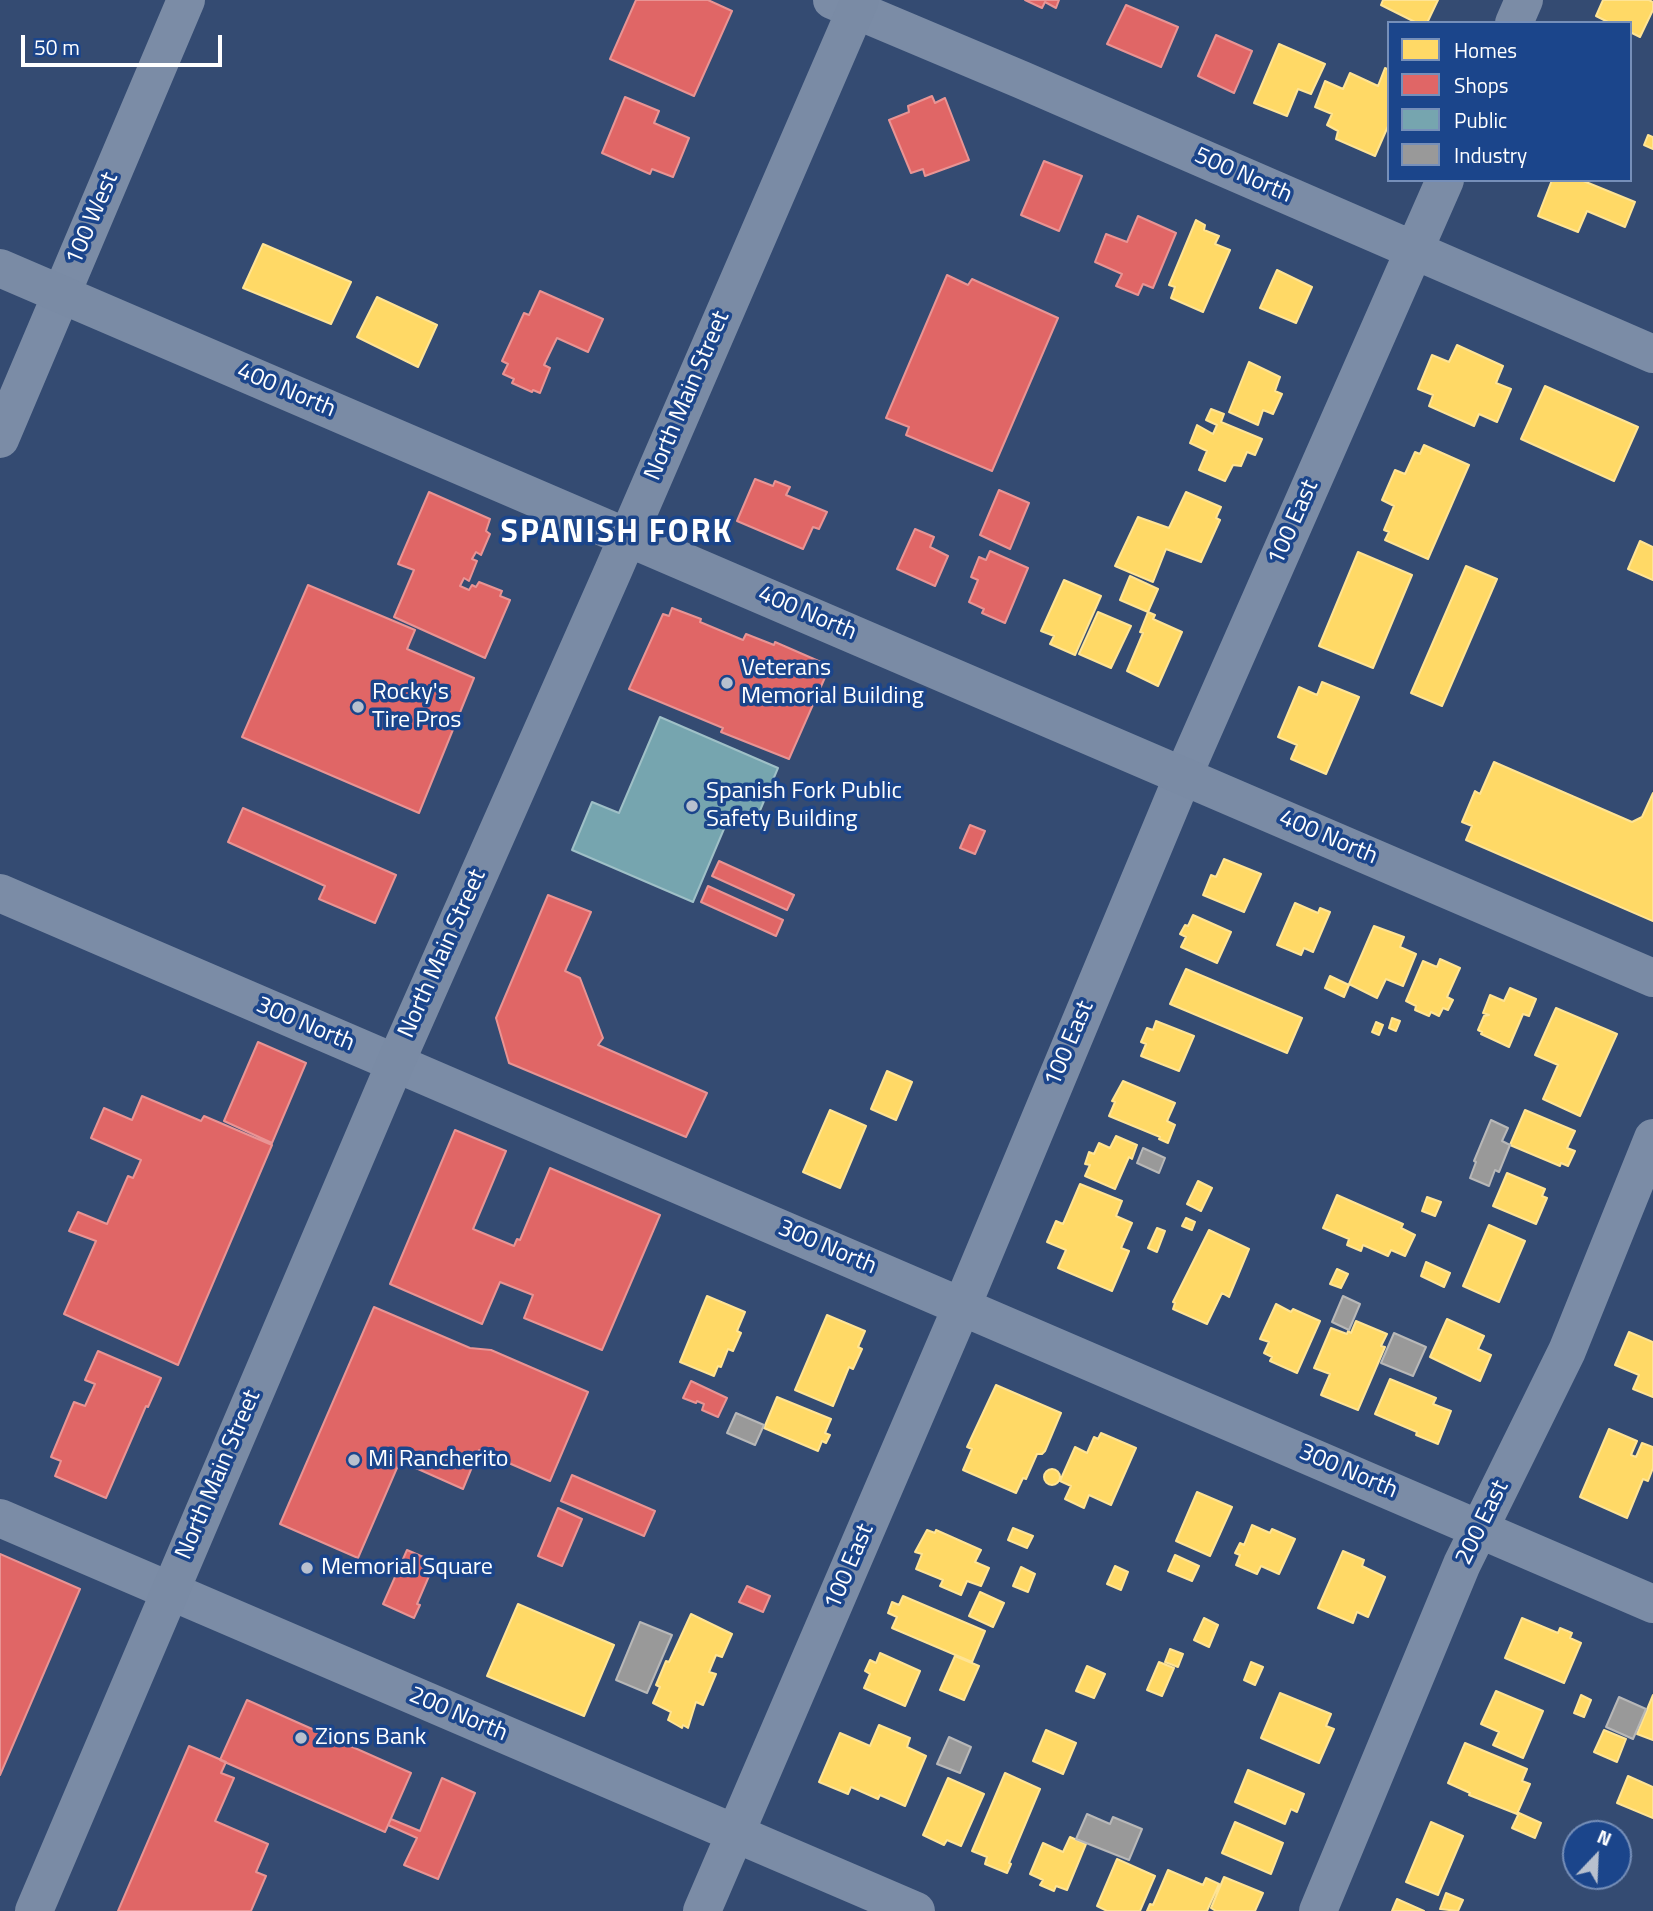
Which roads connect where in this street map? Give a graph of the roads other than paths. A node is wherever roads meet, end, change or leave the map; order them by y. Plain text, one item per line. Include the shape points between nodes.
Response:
1 (186, 0) edge
2 (1524, 0) edge
3 (850, 4) edge
4 (1515, 21) edge
5 (1444, 182) edge
6 (1413, 251) junction
7 (0, 268) edge
8 (62, 294) junction
9 (1653, 354) edge
10 (0, 439) edge
11 (627, 537) junction
12 (1183, 776) junction
13 (0, 893) edge
14 (1653, 978) edge
15 (395, 1064) junction
16 (1653, 1139) edge
17 (962, 1306) junction
18 (0, 1518) edge
19 (1479, 1529) junction
20 (169, 1591) junction
21 (1653, 1604) edge
22 (735, 1833) junction
23 (34, 1911) edge
24 (702, 1911) edge
25 (916, 1911) edge
26 (1318, 1911) edge

1 - 8 street, 100 West
2 - 4 street
3 - 6 street, 500 North
3 - 11 main road, North Main Street
5 - 6 street, 100 East
6 - 9 street, 500 North
6 - 12 street, 100 East
7 - 8 main road, 400 North
8 - 10 street, 100 West
8 - 11 main road, 400 North
11 - 12 main road, 400 North
11 - 15 main road, North Main Street
12 - 14 main road, 400 North
12 - 17 street, 100 East
13 - 15 street, 300 North
15 - 17 street, 300 North
15 - 20 main road, North Main Street
16 - 19 street, 200 East via 1567,1351
17 - 19 street, 300 North
17 - 22 street, 100 East
18 - 20 street, 200 North
19 - 21 street, 300 North
19 - 26 street, 200 East
20 - 22 street, 200 North
20 - 23 main road, North Main Street
22 - 24 street, 100 East
22 - 25 street, 200 North

